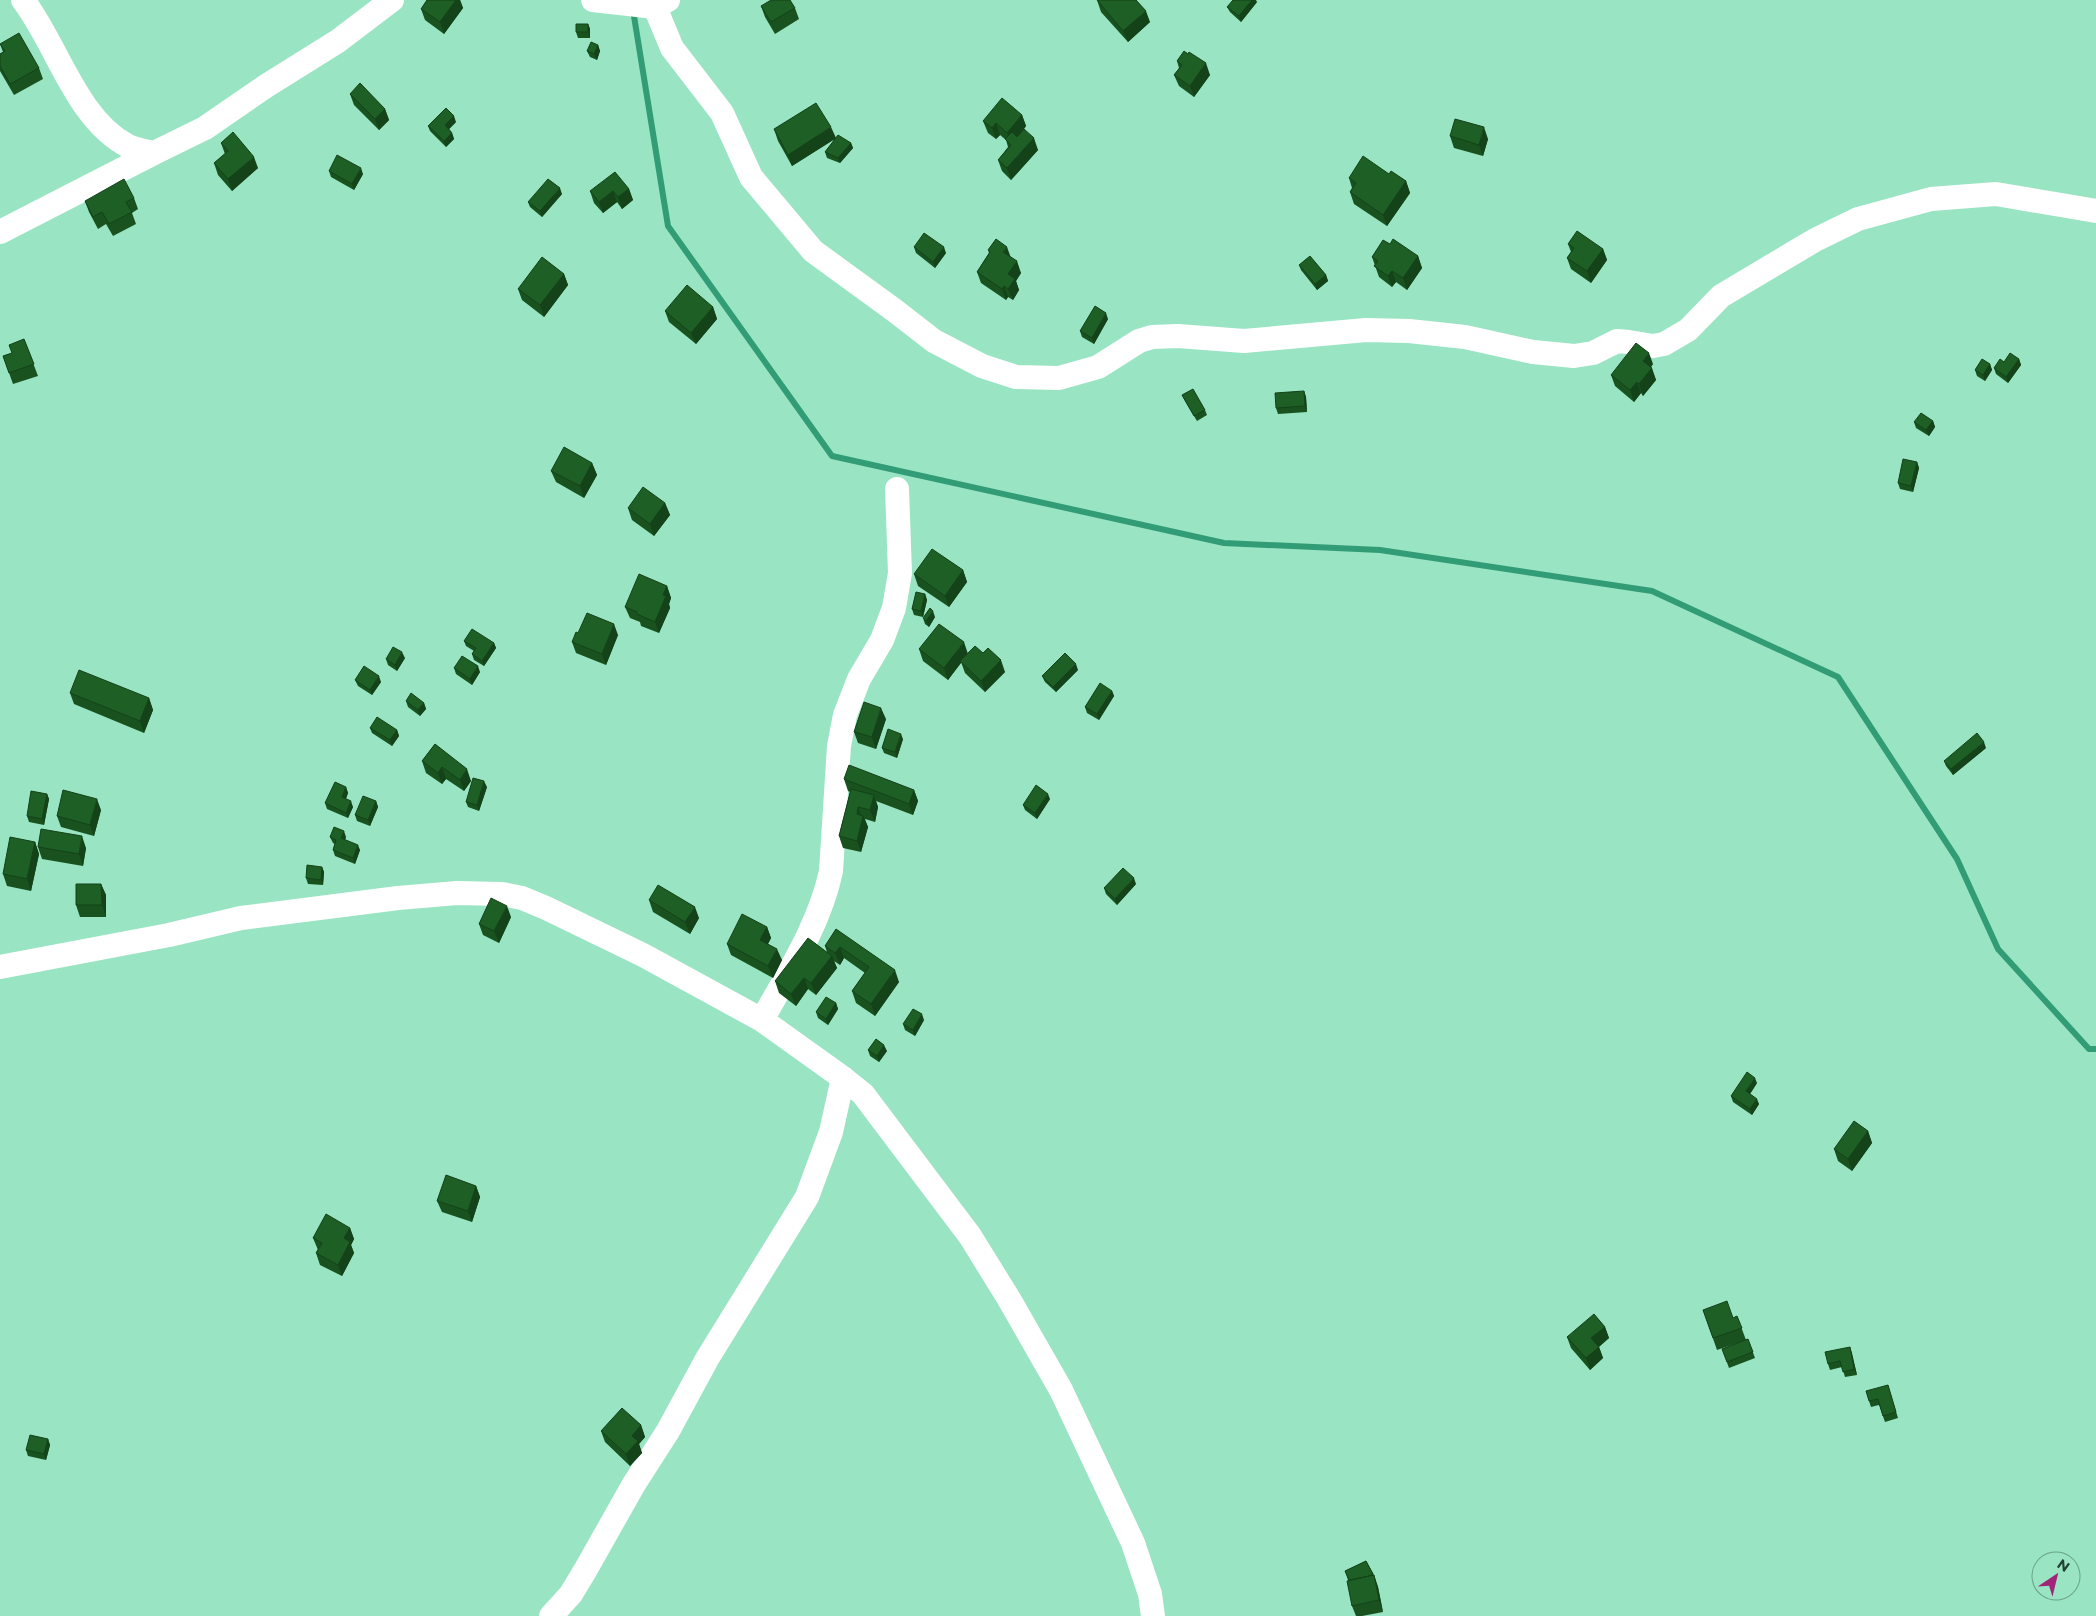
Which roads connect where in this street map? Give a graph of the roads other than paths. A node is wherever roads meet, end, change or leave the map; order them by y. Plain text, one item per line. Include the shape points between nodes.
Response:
1 (23, 0) edge
2 (392, 0) edge
3 (593, 0) edge
4 (661, 4) edge
5 (154, 153) junction
6 (2096, 211) edge
7 (0, 232) edge
8 (897, 490) dead end
9 (0, 967) edge
10 (762, 1020) junction
11 (843, 1078) junction
12 (551, 1616) edge
13 (1153, 1616) edge

1 - 5 street via 75,91 95,116 112,135 130,147
2 - 5 street via 338,41 205,128
3 - 4 street
4 - 6 street via 672,48 722,113 751,177 813,251 934,341 982,366 1016,377 1059,378 1098,367 1139,341 1169,337 1244,340 1366,330 1409,332 1465,337 1533,352 1574,356 1593,353 1617,342 1653,346 1664,344 1688,330 1721,296 1815,240 1858,219 1931,199 1996,194
5 - 7 street
8 - 10 street via 900,573 894,608 845,715 839,746 827,890 811,928
9 - 10 street via 170,935 241,918 398,898 457,893 502,894 546,908 643,955
10 - 11 street
11 - 12 street via 831,1132 807,1197 707,1359 581,1578
11 - 13 street via 878,1112 970,1236 1014,1307 1061,1390 1133,1543 1150,1594

